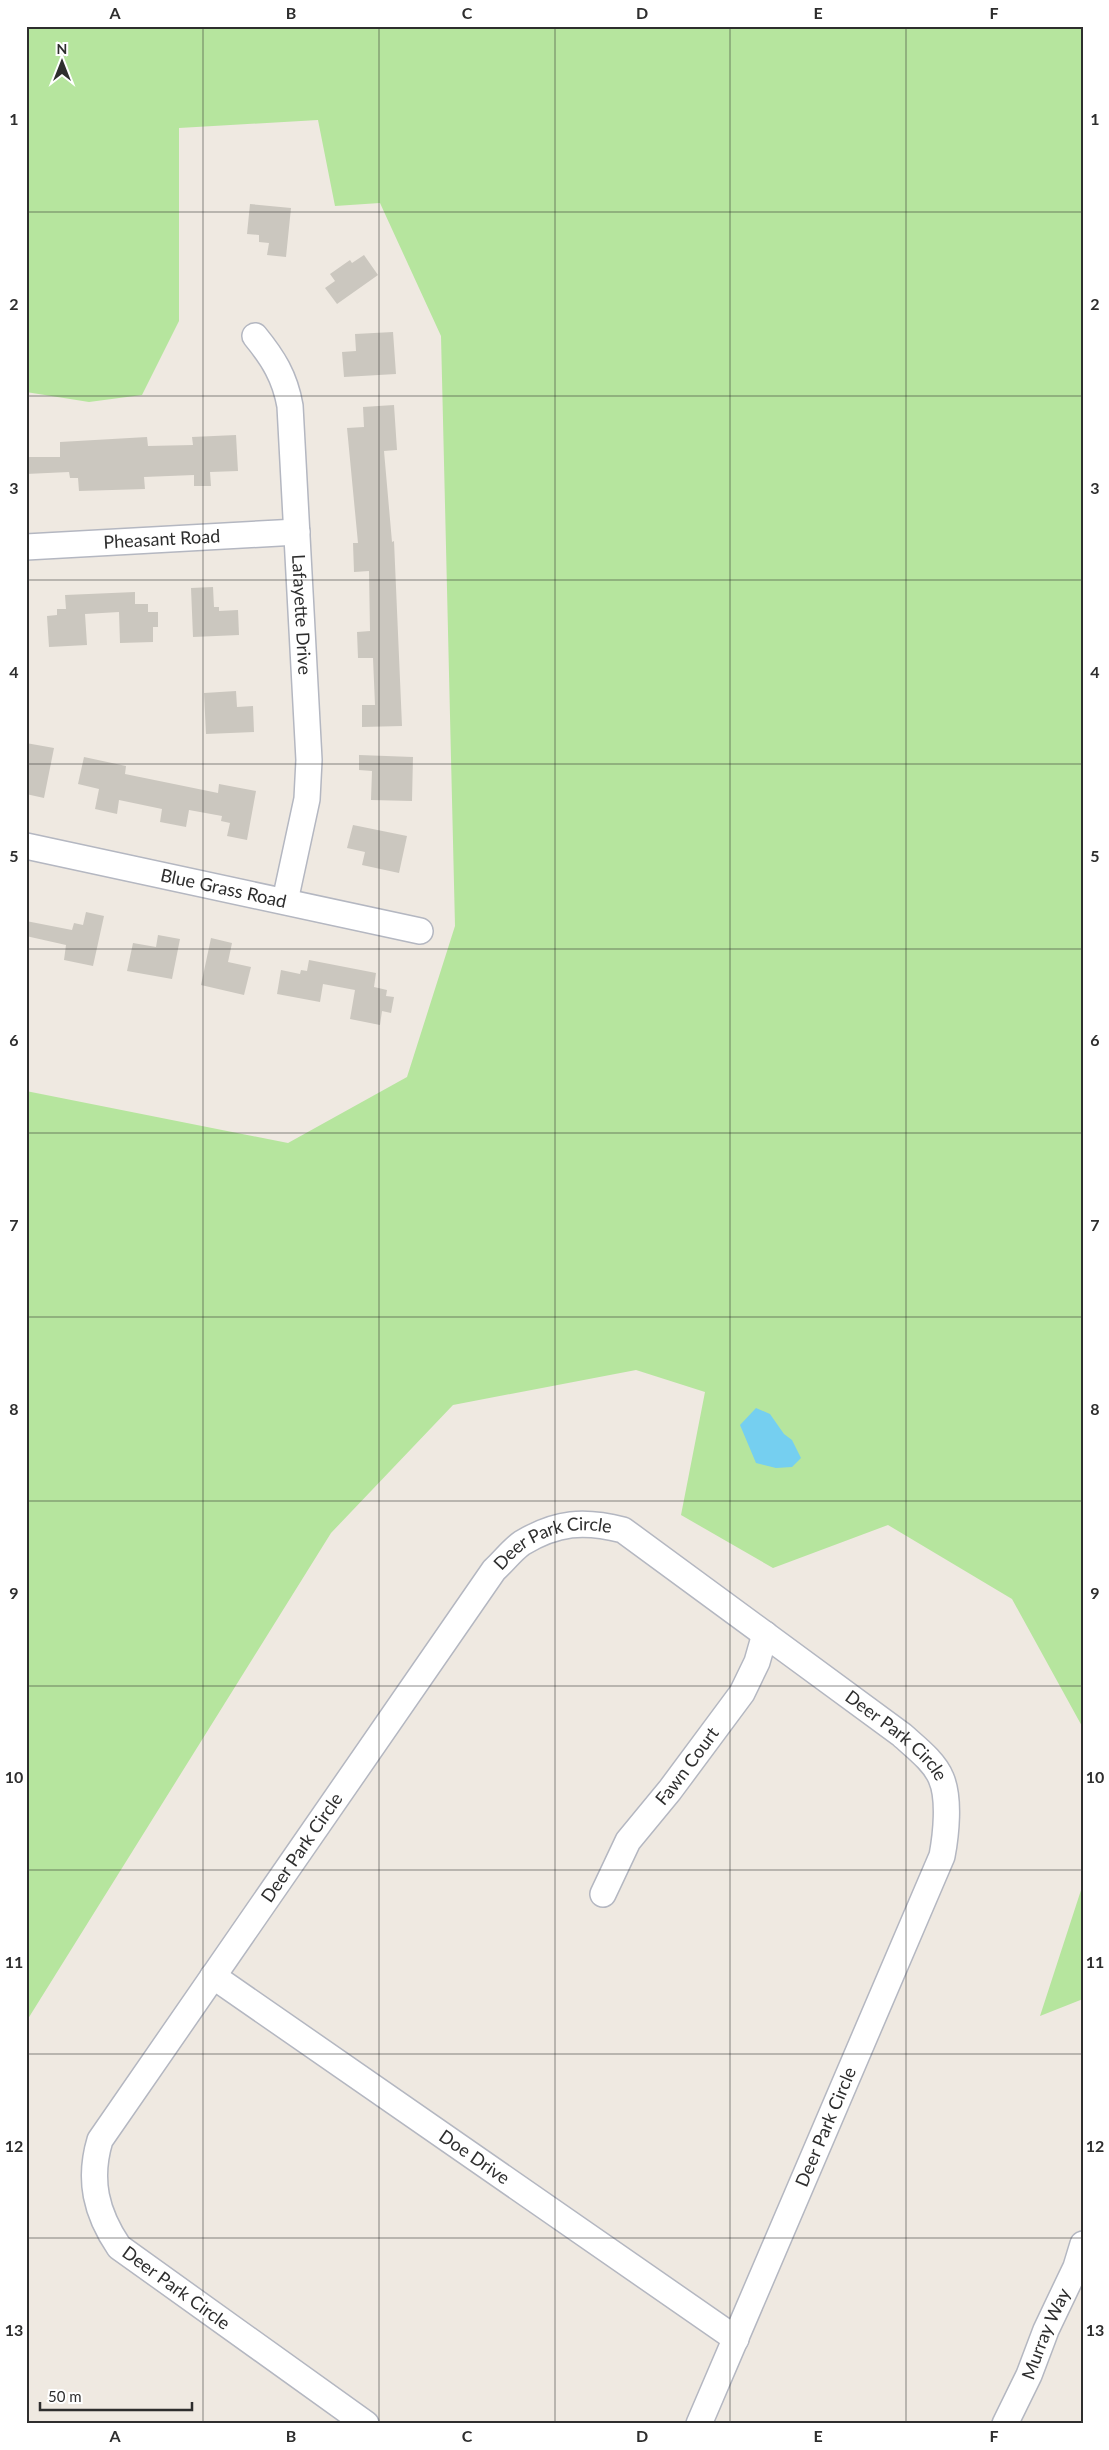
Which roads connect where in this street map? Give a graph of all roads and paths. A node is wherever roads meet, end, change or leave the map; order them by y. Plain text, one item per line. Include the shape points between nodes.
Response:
1 (255, 336) dead end
2 (297, 532) junction
3 (26, 547) edge
4 (26, 846) edge
5 (285, 901) junction
6 (420, 932) dead end
7 (765, 1634) junction
8 (603, 1894) dead end
9 (213, 1976) junction
10 (1083, 2244) edge
11 (736, 2338) junction
12 (366, 2424) edge
13 (699, 2424) edge
14 (1005, 2424) edge

1 - 2 street, Lafayette Drive via 272,356 287,390
2 - 3 street, Pheasant Road
2 - 5 street, Lafayette Drive via 309,760 307,798
4 - 5 street, Blue Grass Road
5 - 6 street, Blue Grass Road
7 - 8 street, Fawn Court via 757,1662 742,1693 628,1841
7 - 9 street, Deer Park Circle via 623,1530 597,1523 581,1523 556,1528 521,1544 494,1570
7 - 11 street, Deer Park Circle via 902,1734 925,1756 941,1777 945,1793 946,1836 942,1856
9 - 11 street, Doe Drive
9 - 12 street, Deer Park Circle via 100,2140 93,2161 92,2182 106,2228 119,2247
10 - 14 street, Murray Way via 1029,2376
11 - 13 street, Deer Park Circle

